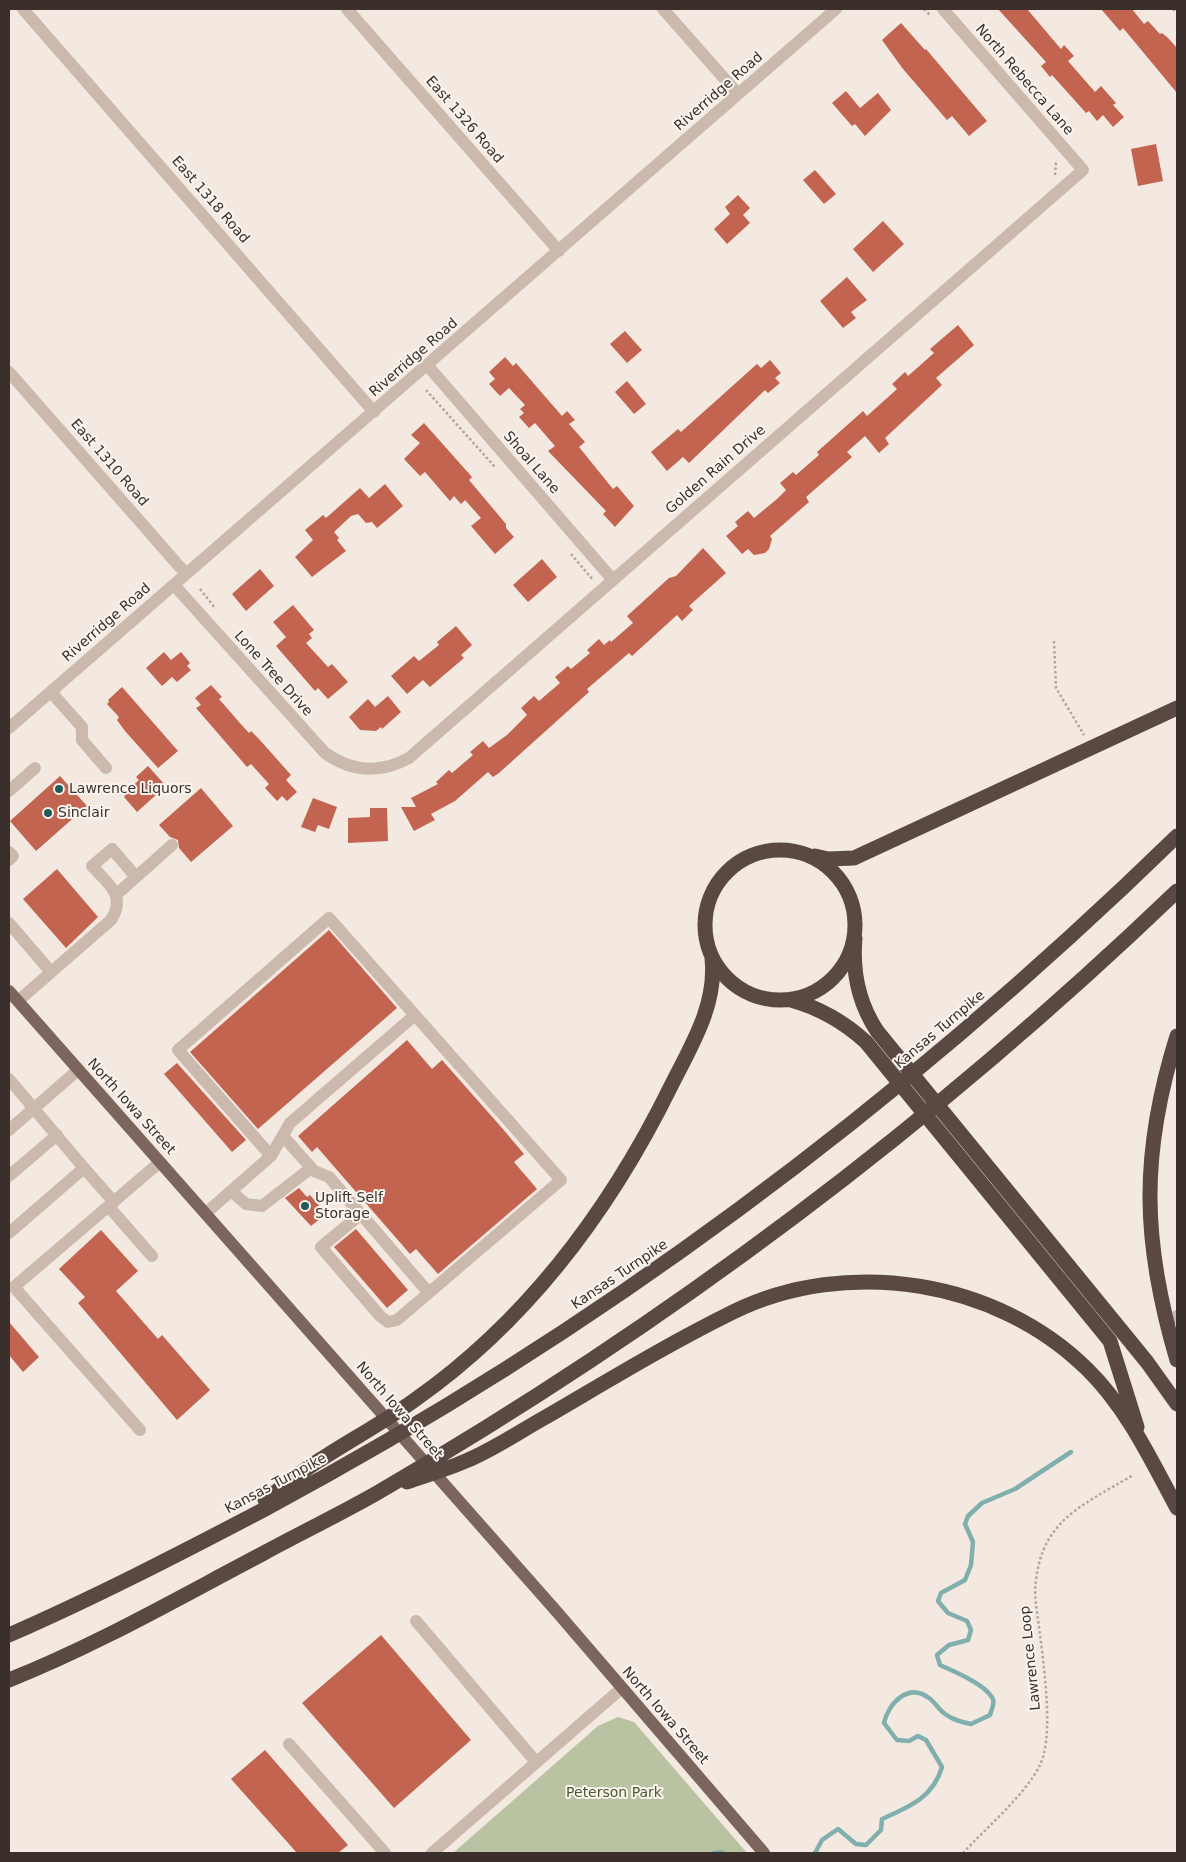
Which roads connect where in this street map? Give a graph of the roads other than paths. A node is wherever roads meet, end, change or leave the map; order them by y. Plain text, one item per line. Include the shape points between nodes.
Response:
1 (23, 9) edge
2 (348, 9) edge
3 (663, 9) edge
4 (836, 9) edge
5 (943, 9) edge
6 (738, 94) junction
7 (1082, 170) joint
8 (559, 252) junction
9 (428, 366) junction
10 (9, 372) edge
11 (374, 412) junction
12 (186, 574) junction
13 (608, 575) junction
14 (174, 585) junction
15 (51, 692) junction
16 (1177, 708) edge
17 (9, 728) edge
18 (36, 768) dead end
19 (106, 768) dead end
20 (359, 768) joint
21 (9, 791) edge
22 (1177, 836) edge
23 (172, 846) dead end
24 (9, 852) edge
25 (802, 852) junction
26 (9, 860) edge
27 (136, 877) junction
28 (1177, 891) edge
29 (117, 894) junction
30 (9, 923) edge
31 (855, 938) junction
32 (712, 959) junction
33 (51, 972) junction
34 (9, 991) edge
35 (791, 1000) junction
36 (18, 1001) junction
37 (415, 1015) junction
38 (1177, 1036) edge
39 (78, 1070) junction
40 (9, 1079) edge
41 (34, 1108) junction
42 (9, 1130) edge
43 (57, 1135) junction
44 (283, 1136) junction
45 (270, 1156) junction
46 (160, 1162) junction
47 (978, 1166) junction
48 (84, 1168) junction
49 (311, 1168) junction
50 (9, 1176) edge
51 (231, 1191) junction
52 (112, 1204) junction
53 (206, 1213) junction
54 (361, 1214) junction
55 (9, 1233) edge
56 (152, 1256) dead end
57 (12, 1289) edge
58 (428, 1292) junction
59 (1172, 1319) edge
60 (1177, 1360) edge
61 (1177, 1404) edge
62 (140, 1430) dead end
63 (1141, 1441) junction
64 (375, 1494) junction
65 (1177, 1508) edge
66 (220, 1533) junction
67 (416, 1621) dead end
68 (9, 1635) edge
69 (9, 1680) edge
70 (622, 1688) junction
71 (289, 1744) dead end
72 (536, 1762) junction
73 (385, 1853) edge
74 (432, 1853) edge
75 (764, 1853) edge

1 - 11 street, East 1318 Road
2 - 8 street, East 1326 Road
3 - 6 street
4 - 6 street, Riverridge Road
5 - 7 street, North Rebecca Lane
6 - 8 street, Riverridge Road
7 - 13 street, Golden Rain Drive
8 - 9 street, Riverridge Road
9 - 11 street, Riverridge Road
9 - 13 street, Shoal Lane
10 - 12 street, East 1310 Road
11 - 12 street, Riverridge Road
12 - 14 street, Riverridge Road
13 - 20 street, Golden Rain Drive via 409,758 385,768
14 - 15 street, Riverridge Road
14 - 20 street, Lone Tree Drive via 320,749 339,762
15 - 17 street, Riverridge Road
15 - 19 street via 82,727 82,740
16 - 25 highway via 854,858 828,859
18 - 21 street
22 - 66 highway, Kansas Turnpike via 1037,968 948,1046 872,1109 714,1229 582,1321 477,1388 332,1473
23 - 27 street
24 - 26 street via 13,856
25 - 31 highway via 826,865 845,885 854,911
25 - 32 highway via 781,849 759,852 722,876 710,895 704,916 705,938
27 - 29 street
27 - 29 street via 112,849 92,866
28 - 64 highway via 973,1077 818,1200 618,1344
29 - 33 street via 118,905 111,920
30 - 33 street
31 - 35 highway via 847,960 833,979 813,993
31 - 47 highway via 855,978 867,1015
32 - 35 highway via 726,978 744,992 767,1000
32 - 66 highway via 714,979 705,1015 644,1141 601,1209 550,1275 516,1312 448,1374
33 - 36 street
34 - 36 main road, North Iowa Street
35 - 47 highway via 815,1007 851,1028
36 - 39 main road, North Iowa Street
37 - 44 street via 290,1123
37 - 45 street via 329,918 178,1050
37 - 58 street via 561,1180
38 - 59 highway via 1161,1092 1149,1178 1154,1265
39 - 41 street
39 - 46 main road, North Iowa Street
40 - 41 street
41 - 42 street
41 - 43 street
43 - 48 street
43 - 50 street
44 - 45 street
44 - 49 street
45 - 51 street
46 - 52 street
46 - 53 main road, North Iowa Street
47 - 61 highway via 1147,1362
47 - 63 highway via 1110,1341
48 - 52 street
48 - 55 street
49 - 51 street via 262,1206 246,1204
49 - 54 street via 329,1177
51 - 53 street
52 - 56 street
52 - 57 street
53 - 70 main road, North Iowa Street
54 - 58 street
54 - 58 street via 321,1247 380,1316 388,1322 397,1320
57 - 62 street
59 - 60 highway
63 - 64 highway via 1106,1389 1087,1369 1039,1331 1005,1313 947,1292 899,1283 853,1282 794,1291 734,1311 468,1460
63 - 65 highway
64 - 69 highway via 160,1608
66 - 68 highway, Kansas Turnpike
67 - 72 street
70 - 72 street
70 - 75 main road, North Iowa Street
71 - 73 street
72 - 74 street

